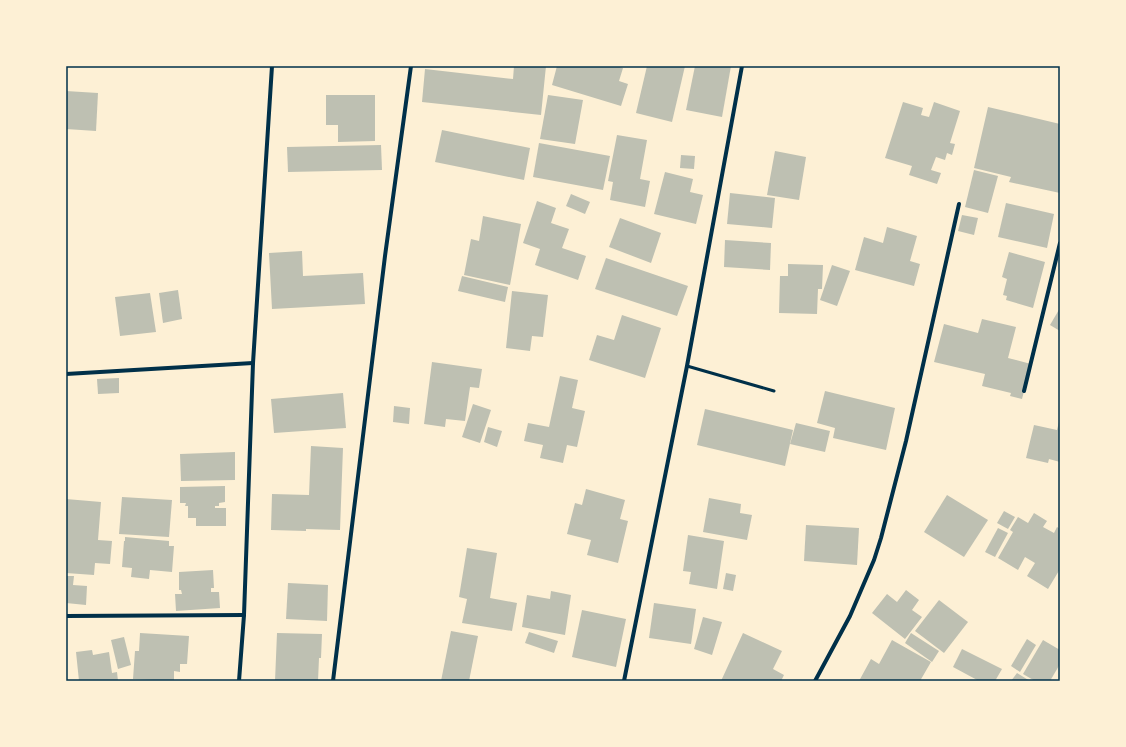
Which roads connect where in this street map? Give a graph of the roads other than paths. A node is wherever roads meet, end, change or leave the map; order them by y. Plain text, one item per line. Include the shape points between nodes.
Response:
1 (272, 66) edge
2 (411, 66) edge
3 (742, 66) edge
4 (958, 204) dead end
5 (1060, 243) edge
6 (253, 363) junction
7 (687, 366) junction
8 (66, 374) edge
9 (774, 391) dead end
10 (1024, 391) dead end
11 (244, 615) junction
12 (66, 616) edge
13 (239, 681) edge
14 (333, 681) edge
15 (624, 681) edge
16 (815, 681) edge

1 - 6 street
2 - 14 street
3 - 7 street
4 - 16 street via 906,441 881,538 850,616
5 - 10 street
6 - 8 street
6 - 11 street
7 - 9 lane
7 - 15 street
11 - 12 street
11 - 13 street

